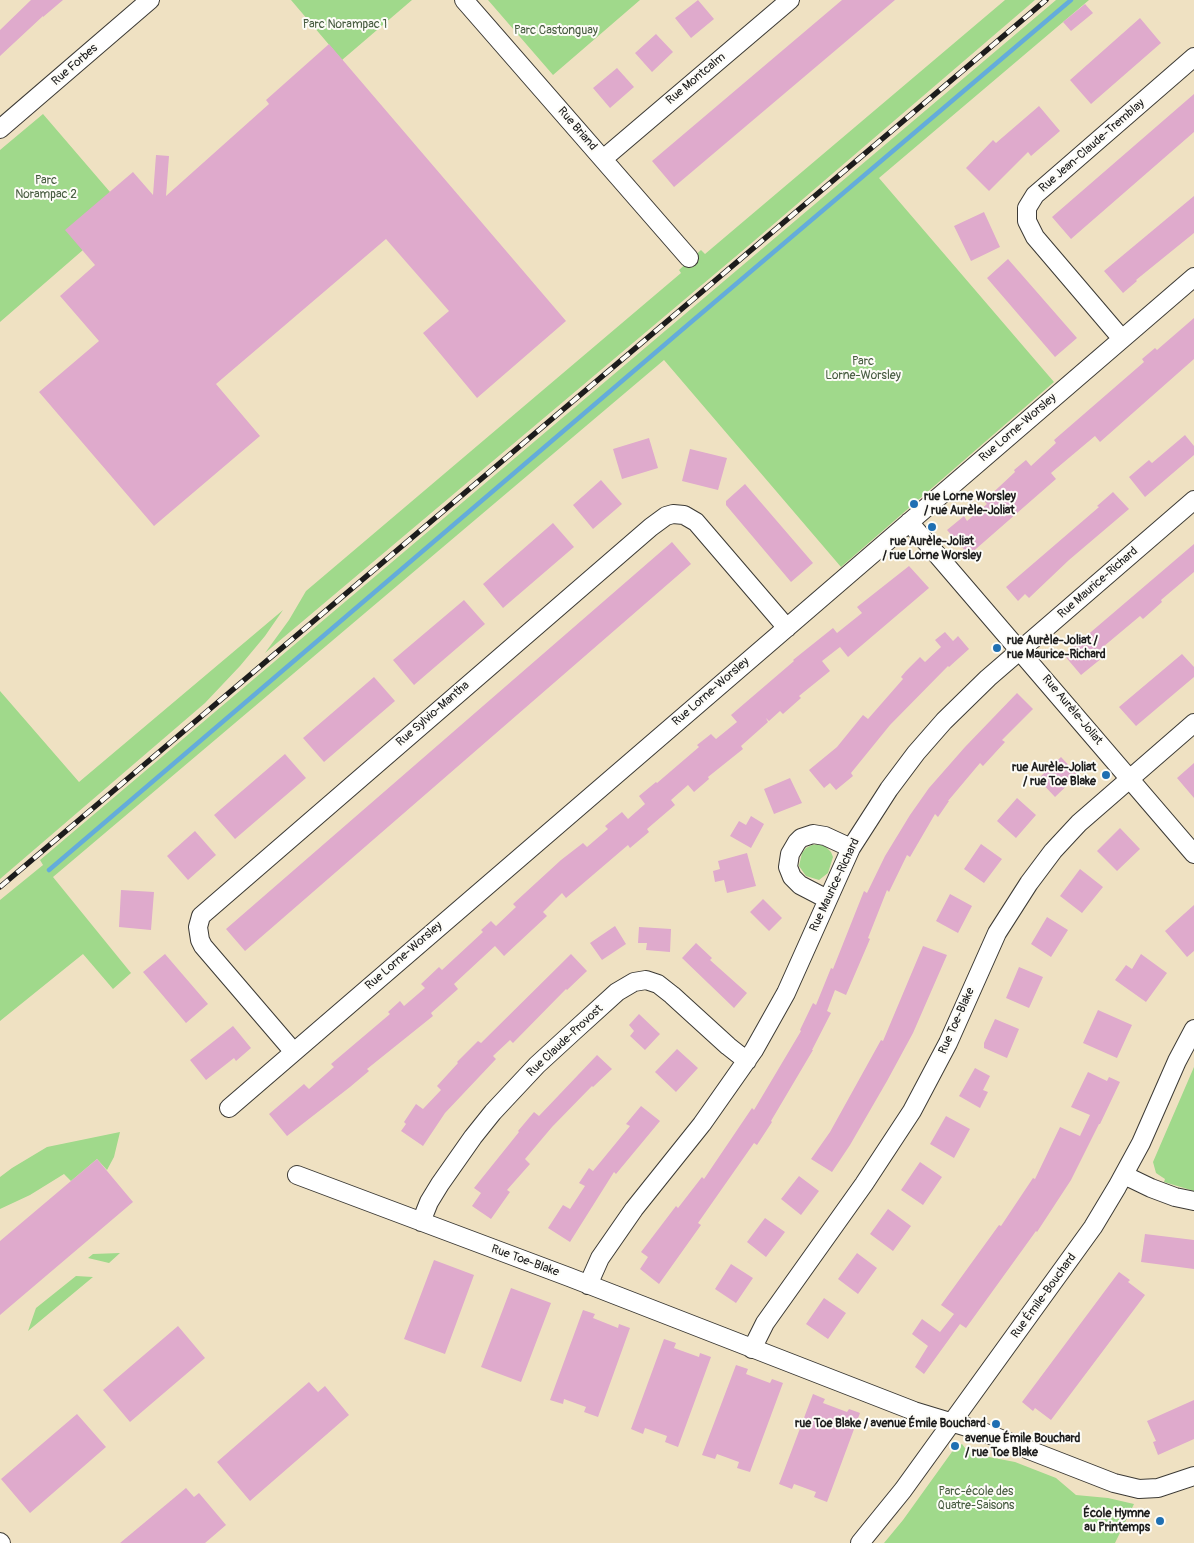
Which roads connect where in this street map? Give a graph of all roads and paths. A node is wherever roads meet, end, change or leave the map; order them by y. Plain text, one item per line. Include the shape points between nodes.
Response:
1 (150, 0) edge
2 (464, 0) edge
3 (790, 0) edge
4 (1194, 57) edge
5 (0, 129) edge
6 (603, 159) junction
7 (689, 258) dead end
8 (1194, 277) edge
9 (1122, 339) junction
10 (1194, 500) edge
11 (909, 522) junction
12 (787, 628) junction
13 (1020, 650) junction
14 (1194, 723) edge
15 (1130, 778) junction
16 (851, 848) junction
17 (1194, 854) edge
18 (827, 899) junction
19 (1194, 1029) edge
20 (293, 1051) junction
21 (747, 1061) junction
22 (229, 1108) dead end
23 (297, 1175) dead end
24 (1124, 1175) junction
25 (1194, 1201) edge
26 (421, 1222) junction
27 (588, 1285) junction
28 (752, 1349) junction
29 (952, 1422) junction
30 (1194, 1476) edge
31 (860, 1543) edge

1 - 5 street, Rue Forbes
2 - 6 street, Rue Briand
3 - 6 street, Rue Montcalm
4 - 9 street, Rue Jean-Claude-Tremblay via 1042,189 1027,208 1027,221 1035,237
6 - 7 street, Rue Briand
8 - 9 street, Rue Lorne-Worsley
9 - 11 street, Rue Lorne-Worsley
10 - 13 street, Rue Maurice-Richard
11 - 12 street, Rue Lorne-Worsley
11 - 13 street, Rue Aurèle-Joliat
12 - 20 street, Rue Lorne-Worsley
12 - 20 street, Rue Sylvio-Mantha via 696,522 684,515 673,514 651,527 201,916 198,934 207,952
13 - 15 street, Rue Aurèle-Joliat
13 - 16 street, Rue Maurice-Richard via 974,690 929,737 889,789
14 - 15 street, Rue Toe-Blake
15 - 17 street, Rue Aurèle-Joliat
15 - 28 street, Rue Toe-Blake via 1065,837 1017,900 993,941 948,1042 912,1111 765,1323
16 - 18 street, Rue Maurice-Richard
16 - 18 street via 813,834 796,842 790,854 788,866 792,877
18 - 21 street, Rue Maurice-Richard via 786,992
19 - 24 street, Rue Émile-Bouchard
20 - 22 street, Rue Lorne-Worsley
21 - 26 street, Rue Claude-Provost via 658,984 646,980 634,982 617,992 572,1032 492,1112 440,1184
21 - 27 street, Rue Maurice-Richard via 634,1209 600,1258
23 - 26 street, Rue Toe-Blake
24 - 25 street via 1151,1188
24 - 29 street, Rue Émile-Bouchard via 1075,1254
26 - 27 street, Rue Toe-Blake
27 - 28 street, Rue Toe-Blake
28 - 29 street, Rue Toe-Blake via 922,1414
29 - 30 street, Rue Toe-Blake via 1128,1487 1158,1488
29 - 31 street, Rue Émile-Bouchard

